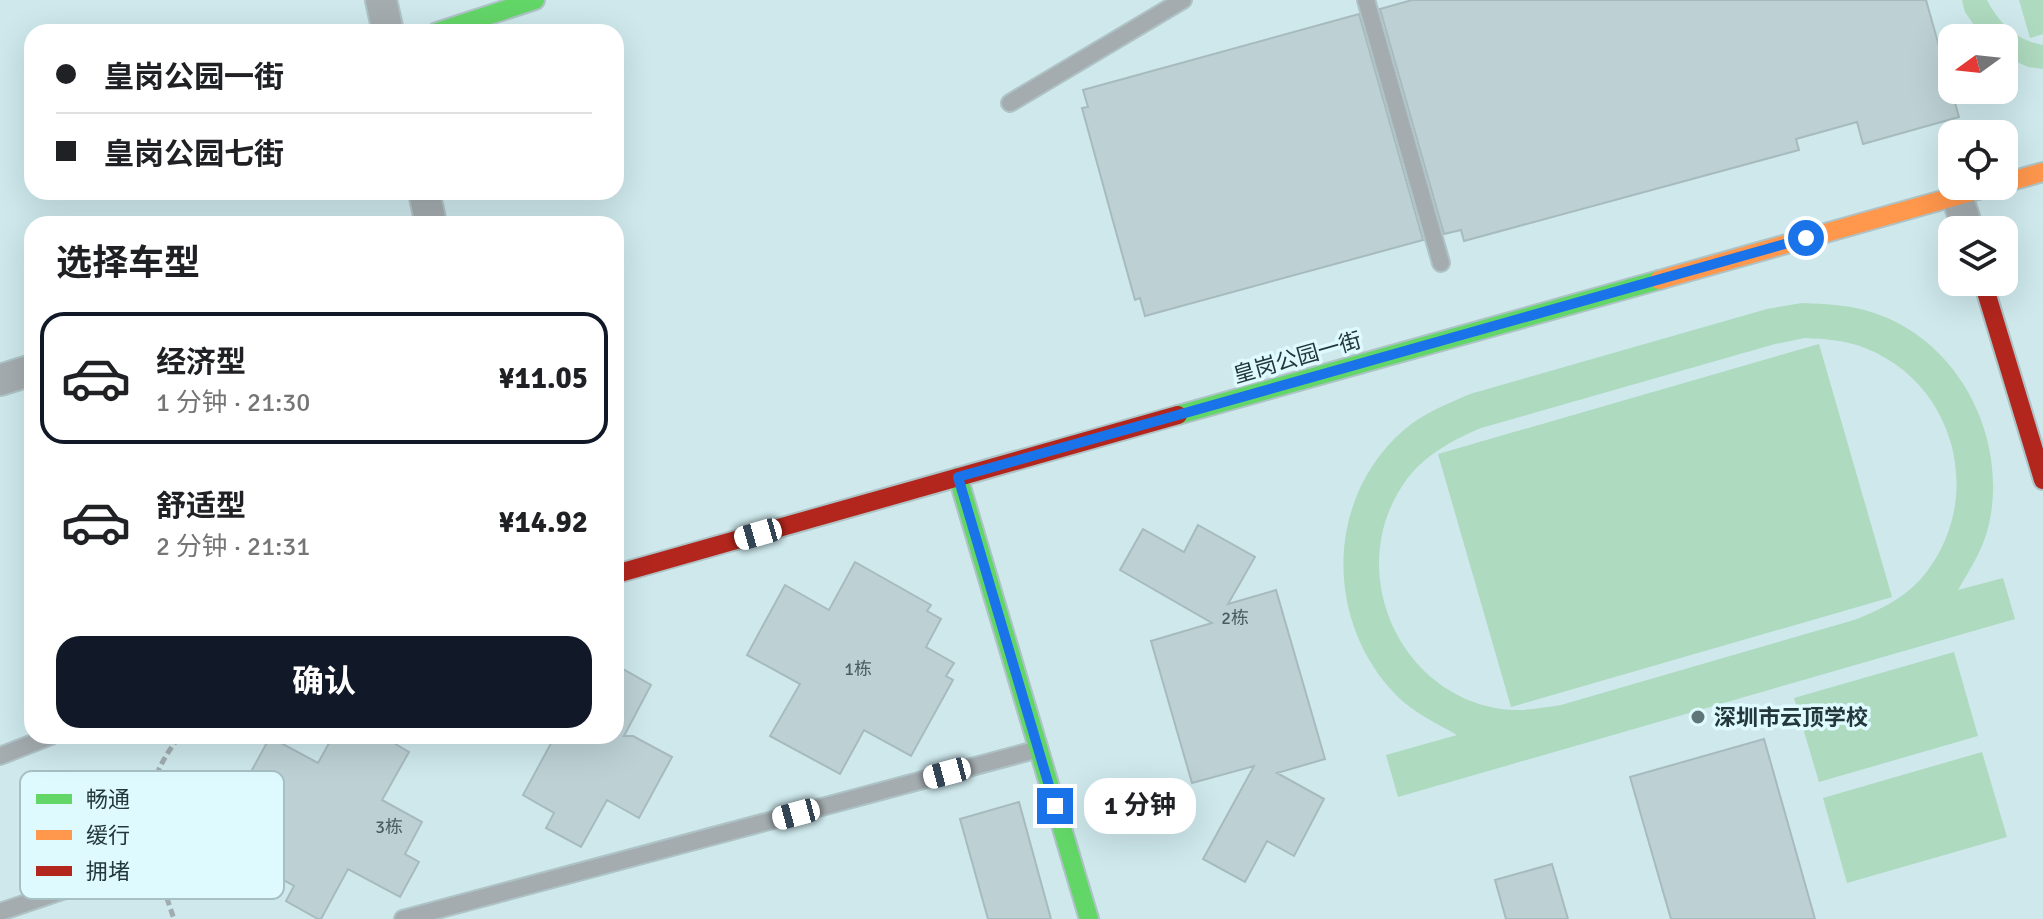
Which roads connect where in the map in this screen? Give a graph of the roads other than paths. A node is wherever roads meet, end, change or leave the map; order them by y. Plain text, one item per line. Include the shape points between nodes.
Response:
1 (381, 0) edge
2 (535, 0) edge
3 (1183, 0) edge
4 (1366, 0) edge
5 (386, 24) edge
6 (462, 24) edge
7 (1010, 103) dead end
8 (2043, 172) edge
9 (2018, 179) edge
10 (1943, 200) edge
11 (1441, 263) dead end
12 (1987, 296) edge
13 (24, 372) edge
14 (0, 380) edge
15 (958, 477) junction
16 (2043, 480) edge
17 (624, 572) edge
18 (31, 744) edge
19 (1038, 749) junction
20 (0, 756) edge
21 (38, 899) edge
22 (0, 912) edge
23 (403, 919) edge
24 (1089, 919) edge

1 - 5 street
2 - 6 street
3 - 7 lane
4 - 11 lane
8 - 9 street
10 - 15 street, 皇岗公园一街
12 - 16 street
13 - 14 street
15 - 17 street, 皇岗公园一街
15 - 19 street
18 - 20 lane
19 - 23 lane
19 - 24 street
21 - 22 lane

